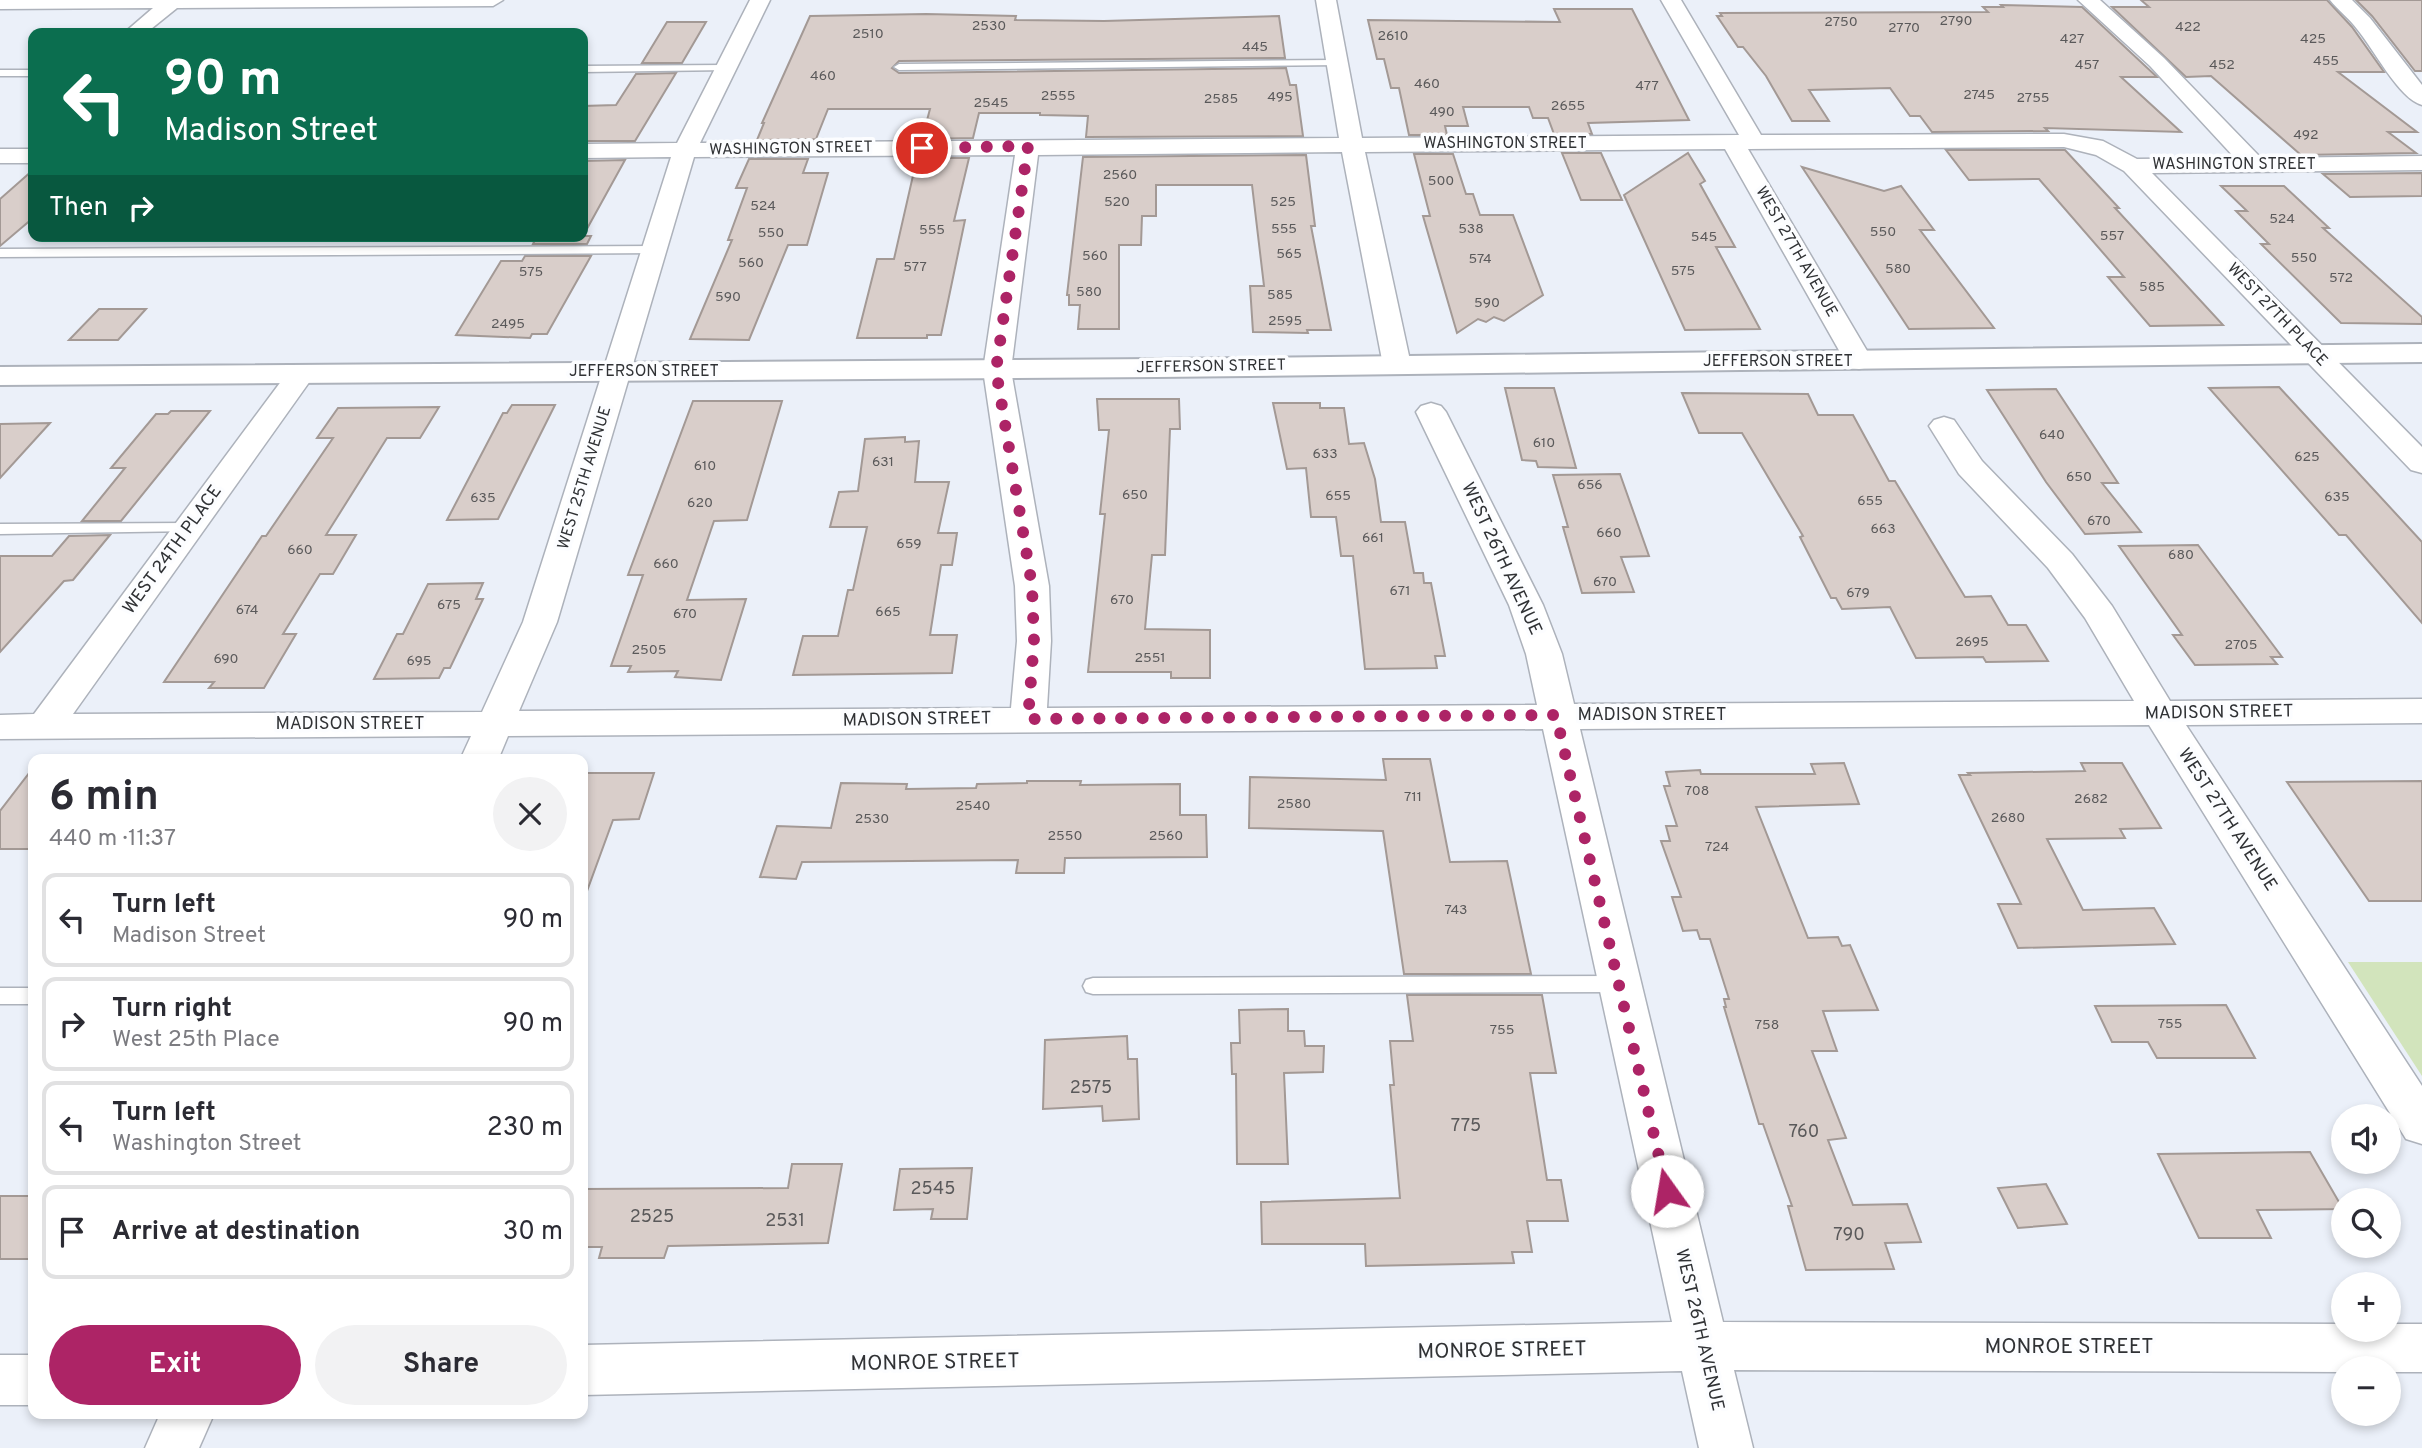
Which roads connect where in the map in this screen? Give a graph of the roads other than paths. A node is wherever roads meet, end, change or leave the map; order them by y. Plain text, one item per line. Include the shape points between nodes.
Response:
1 (492, 0) edge
2 (760, 0) edge
3 (1326, 0) edge
4 (1671, 0) edge
5 (2088, 0) edge
6 (2340, 0) edge
7 (172, 2) junction
8 (0, 3) edge
9 (140, 28) edge
10 (1336, 62) junction
11 (899, 67) dead end
12 (725, 68) junction
13 (588, 69) edge
14 (0, 73) edge
15 (28, 73) edge
16 (2422, 98) edge
17 (1744, 142) junction
18 (1352, 145) junction
19 (1028, 146) junction
20 (685, 150) junction
21 (588, 151) edge
22 (0, 156) edge
23 (28, 156) edge
24 (2422, 163) edge
25 (2254, 164) junction
26 (2132, 166) junction
27 (655, 250) junction
28 (0, 253) edge
29 (2422, 354) edge
30 (2316, 355) junction
31 (1860, 361) junction
32 (1397, 365) junction
33 (996, 370) junction
34 (617, 373) junction
35 (301, 374) junction
36 (0, 376) edge
37 (1432, 412) dead end
38 (1944, 426) dead end
39 (2422, 464) edge
40 (191, 528) junction
41 (0, 529) edge
42 (2422, 711) edge
43 (2160, 714) junction
44 (1556, 715) junction
45 (1028, 719) junction
46 (495, 723) junction
47 (45, 726) junction
48 (0, 727) edge
49 (482, 754) edge
50 (1620, 984) junction
51 (1093, 986) dead end
52 (0, 996) edge
53 (28, 996) edge
54 (2422, 1125) edge
55 (1702, 1346) junction
56 (2422, 1348) edge
57 (588, 1370) edge
58 (0, 1380) edge
59 (28, 1380) edge
60 (185, 1419) edge
61 (172, 1448) edge
62 (1726, 1448) edge

1 - 7 street
2 - 12 street, WEST 25TH AVENUE
3 - 10 street
4 - 17 street, WEST 27TH AVENUE
5 - 25 street via 2157,62
6 - 16 street via 2354,11
7 - 8 street
7 - 9 street
10 - 11 lane
10 - 18 street
12 - 13 lane
12 - 20 street, WEST 25TH AVENUE
14 - 15 lane
17 - 18 street, WASHINGTON STREET
17 - 26 street, WASHINGTON STREET via 2064,140 2099,147
17 - 31 street, WEST 27TH AVENUE
18 - 19 street, WASHINGTON STREET
18 - 32 street
19 - 20 street, WASHINGTON STREET
19 - 33 street
20 - 21 street, WASHINGTON STREET
20 - 27 street, WEST 25TH AVENUE
22 - 23 street
24 - 25 street, WASHINGTON STREET
25 - 26 street, WASHINGTON STREET
26 - 30 street, WEST 27TH PLACE
27 - 28 lane
27 - 34 street, WEST 25TH AVENUE
29 - 30 street, JEFFERSON STREET
30 - 31 street, JEFFERSON STREET
30 - 39 street, WEST 27TH PLACE
31 - 32 street, JEFFERSON STREET
32 - 33 street, JEFFERSON STREET
33 - 34 street, JEFFERSON STREET
33 - 45 street via 1032,586 1034,641
34 - 35 street, JEFFERSON STREET
34 - 46 street, WEST 25TH AVENUE via 540,622
35 - 36 street, JEFFERSON STREET
35 - 40 street, WEST 24TH PLACE
37 - 44 street, WEST 26TH AVENUE via 1526,605 1544,654
38 - 43 street, WEST 27TH AVENUE via 1970,467 2076,581
40 - 41 lane
40 - 47 street, WEST 24TH PLACE
42 - 43 street, MADISON STREET
43 - 44 street, MADISON STREET
43 - 54 street, WEST 27TH AVENUE
44 - 45 street, MADISON STREET
44 - 50 street, WEST 26TH AVENUE
45 - 46 street, MADISON STREET
46 - 47 street, MADISON STREET
46 - 49 street, WEST 25TH AVENUE
47 - 48 street, MADISON STREET
50 - 51 lane
50 - 55 street, WEST 26TH AVENUE
52 - 53 lane
55 - 56 street, MONROE STREET
55 - 57 street, MONROE STREET
55 - 62 street, WEST 26TH AVENUE
58 - 59 street
60 - 61 street

